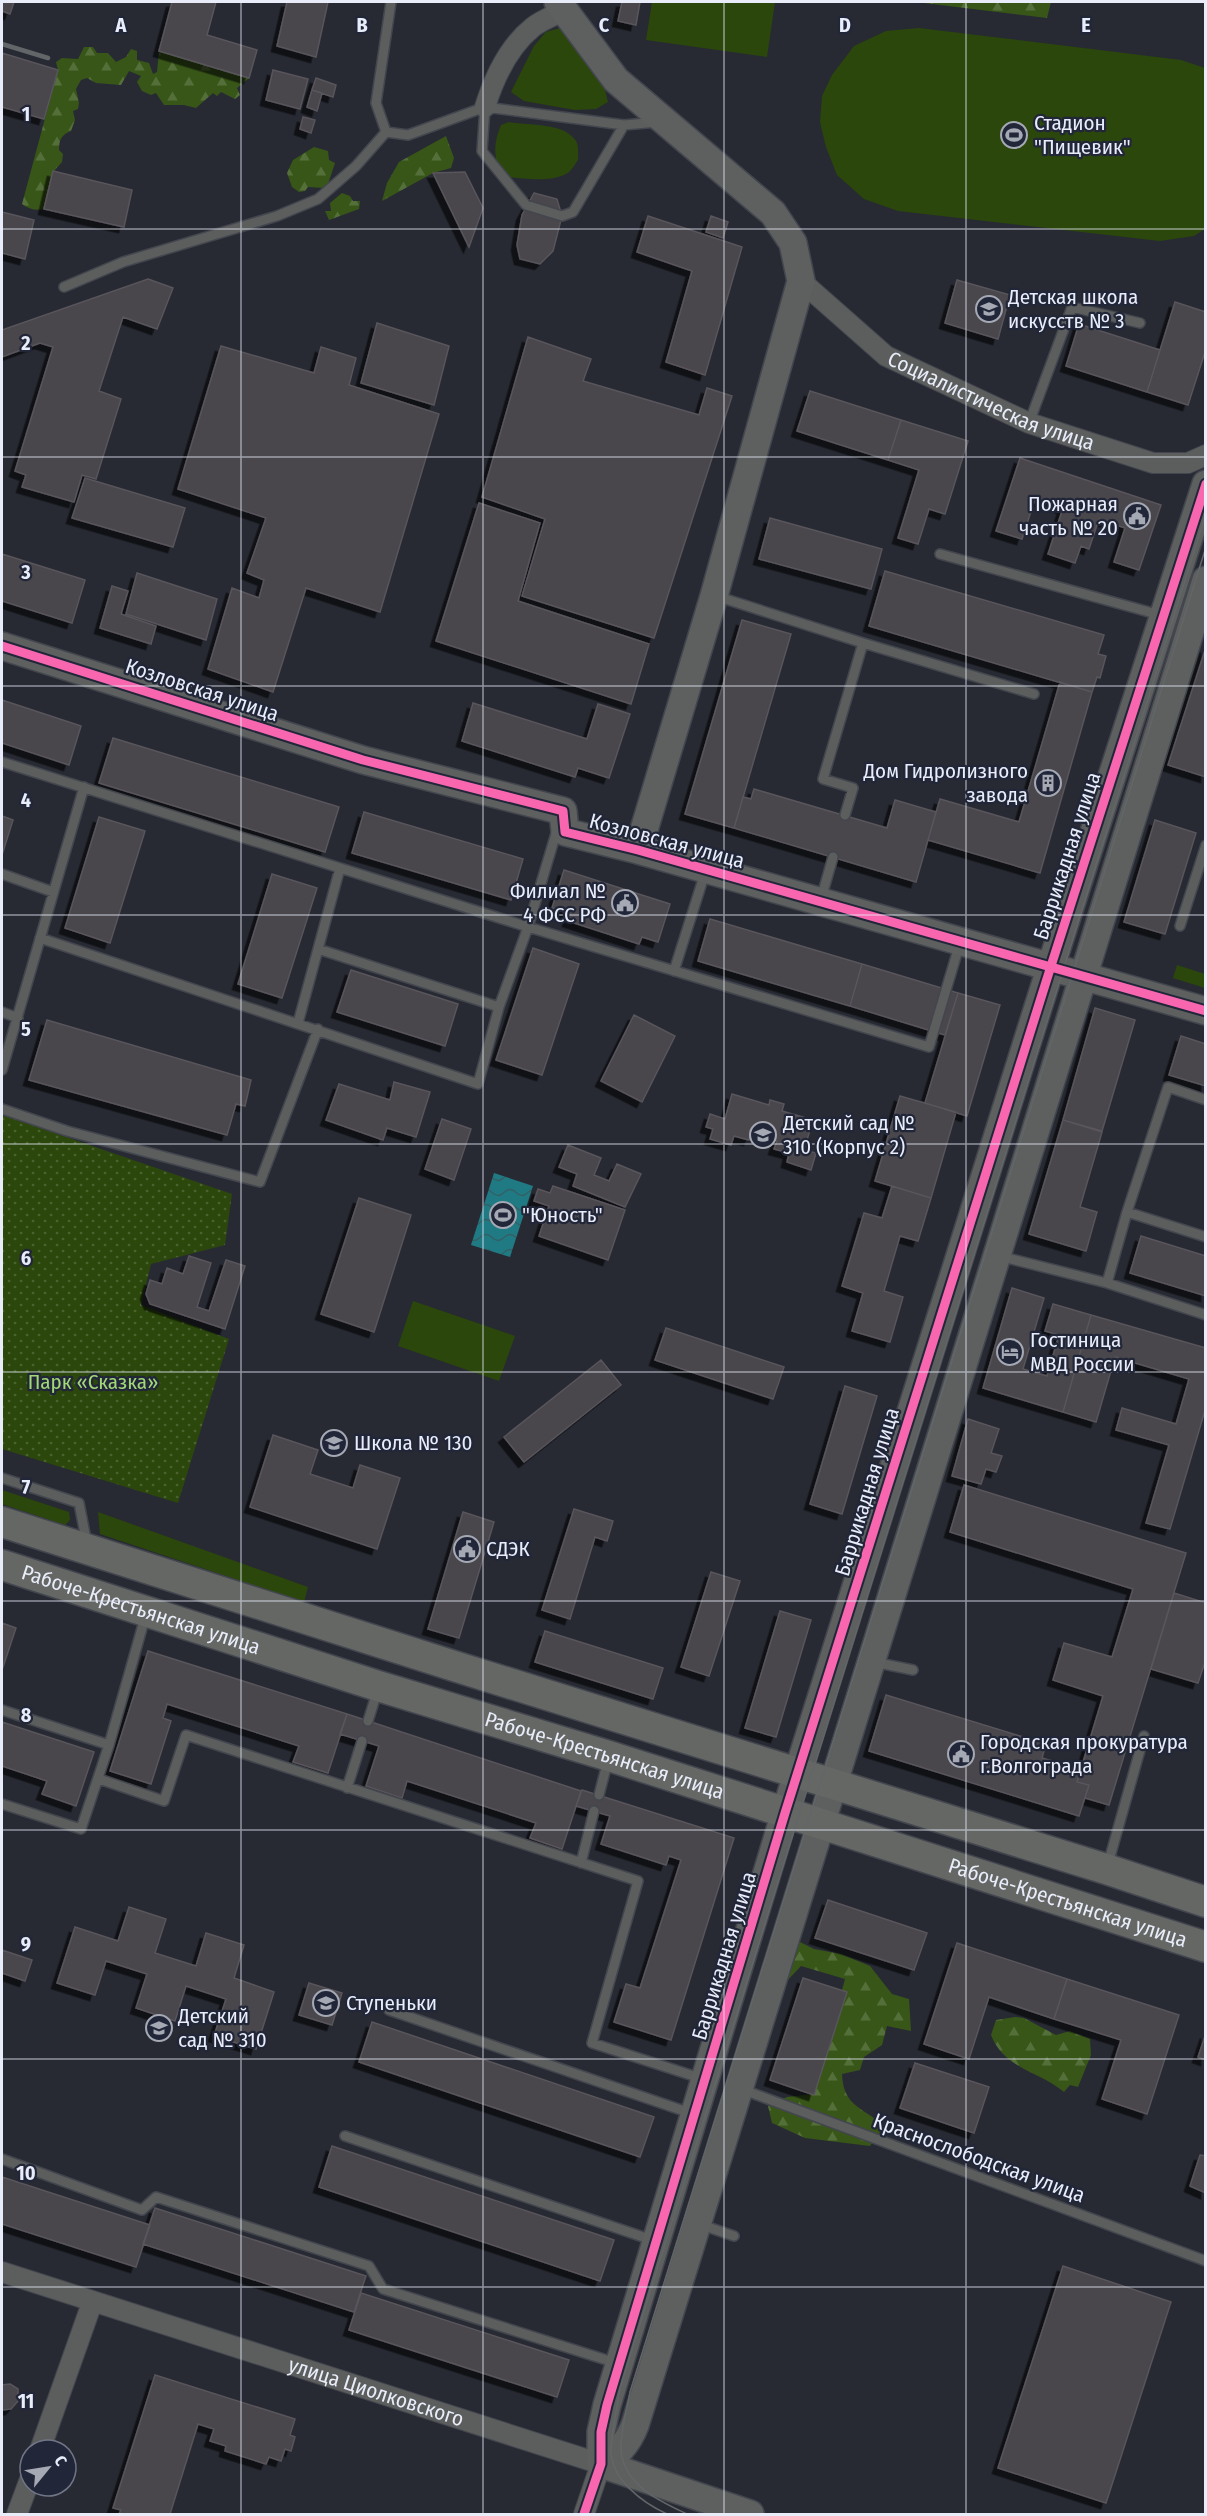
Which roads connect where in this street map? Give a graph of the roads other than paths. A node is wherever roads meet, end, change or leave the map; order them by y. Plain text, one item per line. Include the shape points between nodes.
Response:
1 (392, 2) edge
2 (560, 6) edge
3 (484, 108) junction
4 (663, 121) junction
5 (624, 125) junction
6 (386, 132) junction
7 (801, 281) junction
8 (64, 287) dead end
9 (1140, 323) dead end
10 (1029, 423) junction
11 (1206, 456) edge
12 (1205, 488) edge
13 (940, 554) dead end
14 (1206, 580) edge
15 (714, 596) junction
16 (1163, 616) junction
17 (863, 643) junction
18 (2, 645) edge
19 (1034, 694) dead end
20 (2, 762) edge
21 (84, 788) junction
22 (563, 811) junction
23 (845, 815) dead end
24 (1206, 845) edge
25 (638, 850) junction
26 (833, 857) dead end
27 (340, 868) junction
28 (705, 870) junction
29 (2, 874) edge
30 (53, 892) junction
31 (820, 901) junction
32 (1180, 926) dead end
33 (528, 927) junction
34 (40, 938) junction
35 (960, 942) junction
36 (318, 949) junction
37 (1051, 966) junction
38 (674, 971) junction
39 (1085, 975) junction
40 (499, 1007) junction
41 (1206, 1011) edge
42 (2, 1012) edge
43 (18, 1018) junction
44 (298, 1023) junction
45 (318, 1029) junction
46 (2, 1070) edge
47 (1206, 1100) edge
48 (2, 1109) edge
49 (1127, 1212) junction
50 (1206, 1237) edge
51 (998, 1256) junction
52 (1107, 1283) junction
53 (1206, 1315) edge
54 (2, 1479) edge
55 (2, 1522) edge
56 (88, 1549) junction
57 (2, 1565) edge
58 (147, 1612) junction
59 (871, 1662) junction
60 (913, 1670) dead end
61 (378, 1686) junction
62 (2, 1710) edge
63 (368, 1721) dead end
64 (1144, 1736) dead end
65 (362, 1741) dead end
66 (109, 1745) junction
67 (609, 1756) junction
68 (798, 1773) junction
69 (99, 1779) junction
70 (833, 1784) junction
71 (347, 1788) junction
72 (599, 1795) dead end
73 (2, 1804) edge
74 (594, 1811) dead end
75 (785, 1812) junction
76 (821, 1825) junction
77 (580, 1863) junction
78 (1106, 1869) junction
79 (1206, 1902) edge
80 (1206, 1947) edge
81 (390, 2010) dead end
82 (706, 2080) junction
83 (740, 2088) junction
84 (695, 2115) junction
85 (345, 2136) dead end
86 (2, 2159) edge
87 (697, 2223) junction
88 (734, 2236) dead end
89 (657, 2242) junction
90 (1206, 2260) edge
91 (2, 2272) edge
92 (92, 2302) junction
93 (620, 2364) junction
94 (44, 2438) edge
95 (601, 2464) junction
96 (23, 2498) edge
97 (17, 2514) edge
98 (584, 2514) edge
99 (750, 2514) edge

1 - 6 lane via 376,103
2 - 3 street via 534,26 509,54
2 - 4 street via 615,80
3 - 5 lane
3 - 5 lane via 482,151 526,205 562,216 573,212
3 - 6 lane via 408,135
4 - 5 lane
4 - 7 street via 773,213 793,243
6 - 8 lane via 318,200 123,262
7 - 10 street, Социалистическая улица via 886,357
7 - 15 street
9 - 10 lane via 1072,307
10 - 11 street, Социалистическая улица via 1153,463 1188,463
12 - 16 street, Баррикадная улица
13 - 16 lane
14 - 39 street
15 - 17 lane
15 - 25 street
16 - 37 street, Баррикадная улица
17 - 19 lane
17 - 23 lane via 823,779 853,788
18 - 22 street, Козловская улица via 363,760
20 - 21 lane
21 - 27 lane
21 - 30 lane
22 - 25 street, Козловская улица via 565,832
22 - 33 lane
24 - 32 lane
25 - 28 street, Козловская улица
26 - 31 lane
27 - 33 lane
27 - 36 lane
28 - 31 street, Козловская улица
28 - 38 lane
29 - 30 lane
30 - 34 lane
31 - 35 street, Козловская улица
33 - 38 lane
33 - 40 lane
34 - 43 lane
34 - 44 lane
35 - 37 street, Козловская улица
35 - 38 lane via 929,1047
36 - 40 lane
36 - 44 lane
37 - 39 street, Козловская улица
37 - 68 street, Баррикадная улица
39 - 41 street, Козловская улица
39 - 51 street
40 - 45 lane via 478,1084
42 - 43 lane
43 - 46 lane
44 - 45 lane
45 - 48 lane via 260,1182 67,1131
47 - 49 lane via 1168,1088
49 - 50 lane
49 - 52 lane
51 - 52 lane
51 - 59 street
52 - 53 lane
54 - 56 lane via 79,1503
55 - 56 main road, Рабоче-Крестьянская улица
56 - 68 main road, Рабоче-Крестьянская улица
57 - 58 main road, Рабоче-Крестьянская улица
58 - 61 main road, Рабоче-Крестьянская улица
58 - 66 lane
59 - 60 lane
59 - 70 street
61 - 63 lane
61 - 67 main road, Рабоче-Крестьянская улица
62 - 66 lane
64 - 78 lane
65 - 71 lane
66 - 69 lane
67 - 72 lane
67 - 75 main road, Рабоче-Крестьянская улица
68 - 70 main road, Рабоче-Крестьянская улица
68 - 75 street, Баррикадная улица
69 - 71 lane via 164,1801 186,1735
69 - 73 lane via 81,1829
70 - 76 street
70 - 78 main road, Рабоче-Крестьянская улица
71 - 77 lane
74 - 77 lane
75 - 76 main road, Рабоче-Крестьянская улица
75 - 82 street, Баррикадная улица
76 - 80 main road, Рабоче-Крестьянская улица
76 - 83 street
77 - 82 lane via 638,1881 592,2043
78 - 79 main road, Рабоче-Крестьянская улица
81 - 84 lane
82 - 83 street
82 - 84 street, Баррикадная улица
83 - 87 street
83 - 90 lane, Краснослободская улица
84 - 89 street, Баррикадная улица
85 - 89 lane
86 - 93 lane via 142,2210 156,2197 369,2266 383,2289
87 - 88 lane
87 - 95 street via 635,2425 621,2449
89 - 93 street, Баррикадная улица
91 - 92 street, улица Циолковского
92 - 94 street
92 - 95 street, улица Циолковского
93 - 95 street, Баррикадная улица via 601,2432
95 - 98 street, Баррикадная улица
95 - 99 street, улица Циолковского
96 - 97 street

